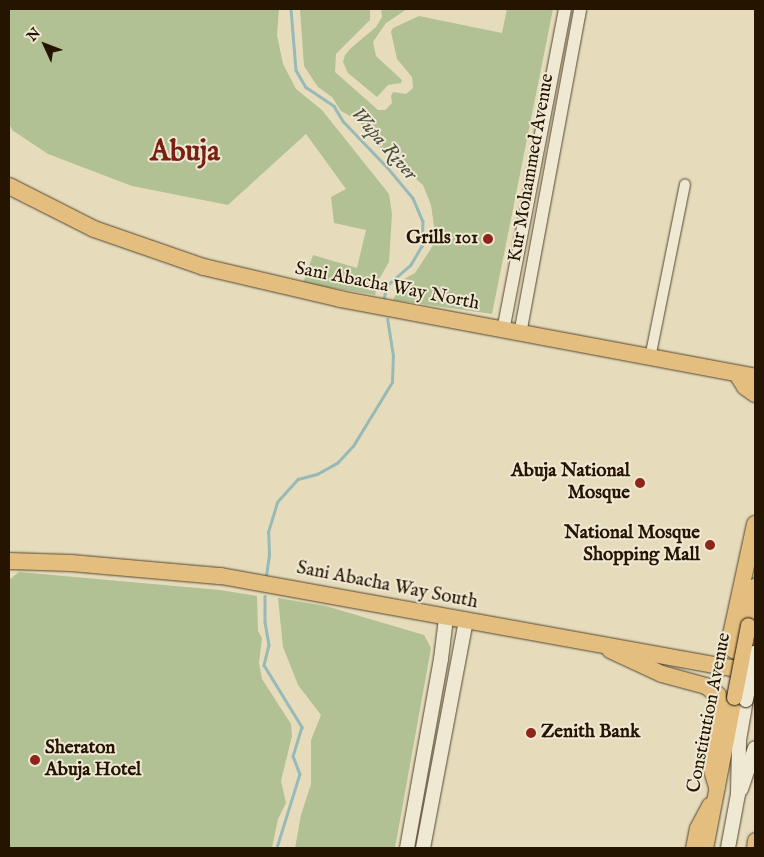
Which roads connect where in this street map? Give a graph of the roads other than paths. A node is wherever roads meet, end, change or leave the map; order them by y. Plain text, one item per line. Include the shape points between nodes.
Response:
1 (565, 9) edge
2 (580, 9) edge
3 (685, 185) dead end
4 (16, 190) edge
5 (503, 331) junction
6 (520, 334) junction
7 (650, 358) junction
8 (755, 366) edge
9 (737, 374) junction
10 (755, 378) edge
11 (755, 394) edge
12 (755, 524) edge
13 (9, 561) edge
14 (755, 586) edge
15 (446, 618) junction
16 (466, 622) junction
17 (600, 644) junction
18 (755, 653) edge
19 (755, 658) edge
20 (755, 673) edge
21 (740, 699) junction
22 (755, 748) edge
23 (716, 793) junction
24 (738, 794) junction
25 (755, 840) edge
26 (407, 848) edge
27 (422, 848) edge
28 (693, 848) edge
29 (705, 848) edge
30 (728, 848) edge
31 (754, 848) edge

1 - 5 street, Kur Mohammed Avenue
2 - 6 street, Kur Mohammed Avenue
3 - 7 street
4 - 5 highway, Sani Abacha Way North via 94,229 204,267 340,299
5 - 6 highway, Sani Abacha Way North
6 - 7 highway, Sani Abacha Way North
7 - 8 highway via 687,354
7 - 9 highway, Sani Abacha Way North
9 - 10 highway, Sani Abacha Way North
9 - 11 highway via 745,387
12 - 19 highway via 730,640 734,650
13 - 15 highway, Sani Abacha Way South via 221,576
14 - 21 main road, Constitution Avenue, bridge
15 - 16 highway, Sani Abacha Way South
15 - 26 main road
16 - 17 highway, Sani Abacha Way South
16 - 27 main road
17 - 20 highway, Sani Abacha Way South
17 - 23 highway via 645,667 706,686 718,695 710,764
18 - 21 main road, Constitution Avenue, bridge
21 - 23 main road, Constitution Avenue
21 - 24 main road, Constitution Avenue
22 - 24 main road, Constitution Avenue
23 - 28 main road via 701,817
23 - 29 main road, Constitution Avenue
24 - 30 main road, Constitution Avenue
25 - 31 main road

